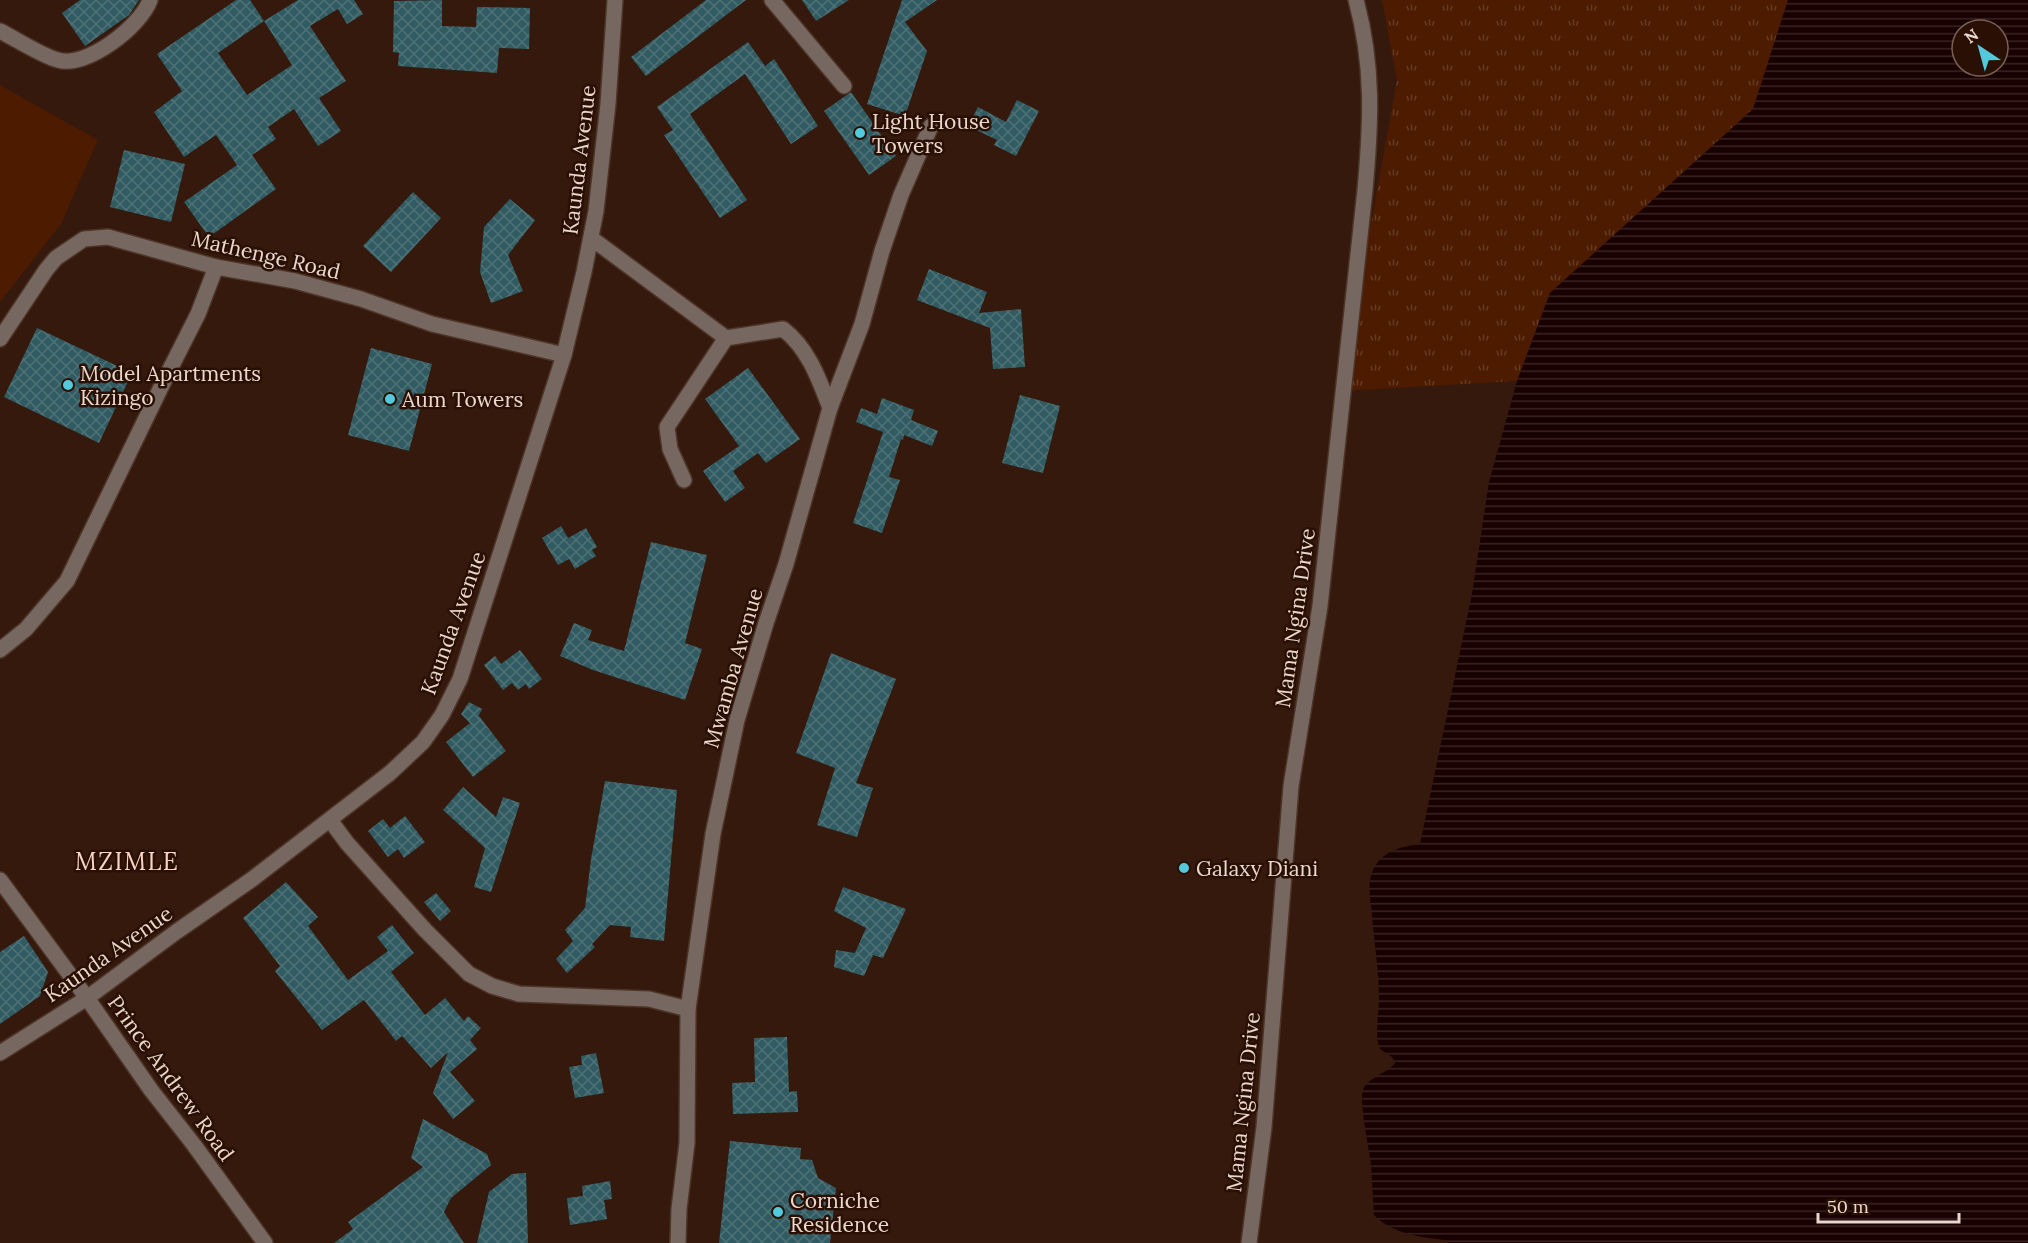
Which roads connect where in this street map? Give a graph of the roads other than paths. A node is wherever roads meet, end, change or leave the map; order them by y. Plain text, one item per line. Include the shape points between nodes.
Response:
1 (150, 0) edge
2 (615, 0) edge
3 (772, 0) edge
4 (1356, 0) edge
5 (0, 31) edge
6 (844, 86) dead end
7 (931, 126) dead end
8 (591, 238) junction
9 (216, 267) junction
10 (726, 338) junction
11 (0, 339) edge
12 (564, 355) junction
13 (830, 408) junction
14 (684, 480) dead end
15 (0, 650) edge
16 (330, 820) junction
17 (0, 880) edge
18 (87, 998) junction
19 (688, 1009) junction
20 (0, 1053) edge
21 (265, 1243) edge
22 (678, 1243) edge
23 (1249, 1243) edge

1 - 5 street via 125,32 99,52 74,62 59,61
2 - 8 street, Kaunda Avenue via 608,104
3 - 6 street
4 - 23 street, Mama Ngina Drive via 1370,85 1371,123 1320,606 1292,786 1264,1127
7 - 13 street, Mwamba Avenue via 902,195 862,324
8 - 10 street
8 - 12 street, Kaunda Avenue
9 - 11 street, Mathenge Road via 108,237 84,239 56,258
9 - 12 street, Mathenge Road via 296,281 432,324
9 - 15 street via 198,314 67,581 26,629
10 - 13 street via 783,329 796,340
10 - 14 street via 667,427 670,449
12 - 16 street, Kaunda Avenue via 460,679 442,715 423,742
13 - 19 street, Mwamba Avenue via 737,720 713,834
16 - 18 street, Kaunda Avenue
16 - 19 street via 425,930 469,974 519,994 649,999
17 - 18 street, Prince Andrew Road
18 - 20 street, Kaunda Avenue
18 - 21 street, Prince Andrew Road
19 - 22 street, Mwamba Avenue via 687,1143

